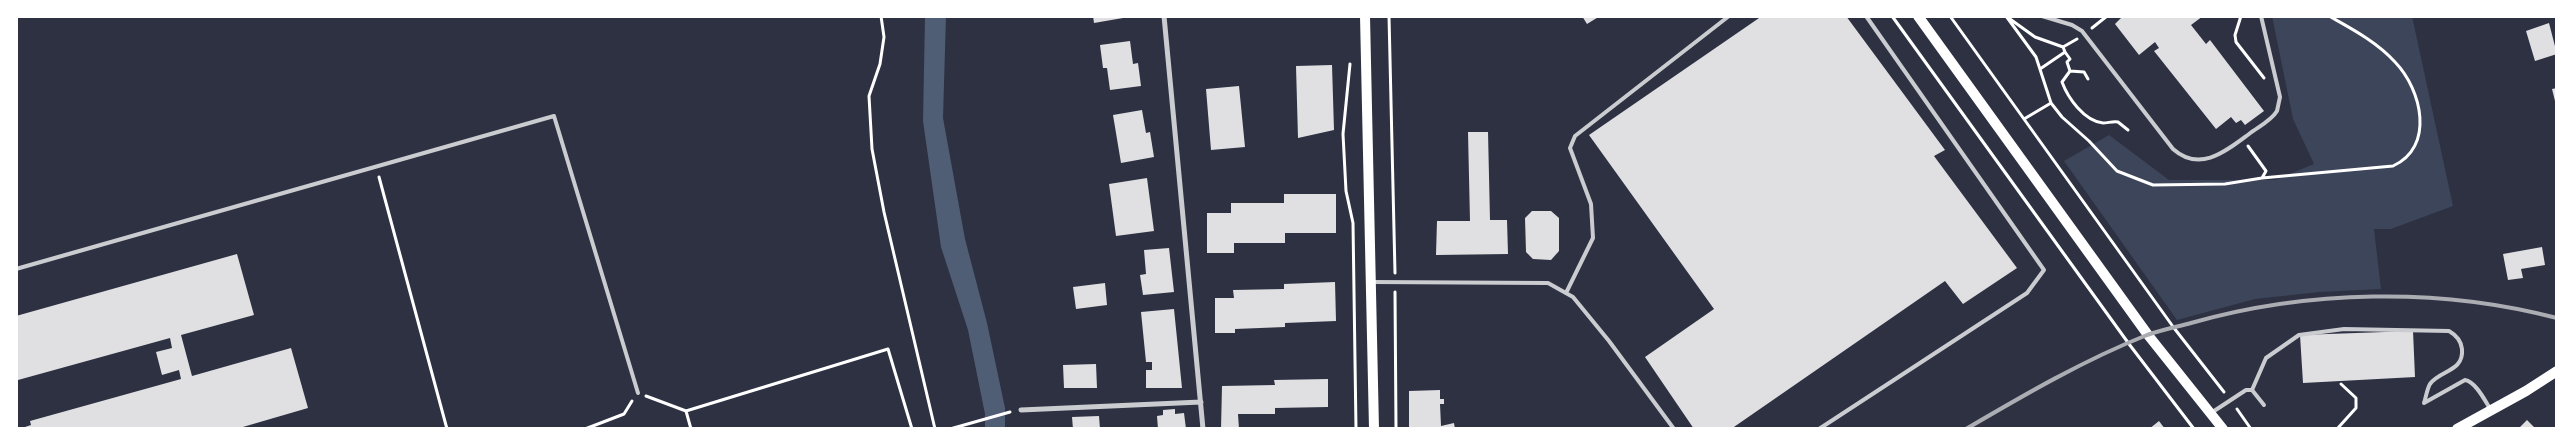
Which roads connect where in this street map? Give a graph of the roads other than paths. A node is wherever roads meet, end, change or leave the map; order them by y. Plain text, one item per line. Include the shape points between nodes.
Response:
1 (1164, 16) edge
2 (1366, 16) edge
3 (1729, 16) edge
4 (1866, 16) edge
5 (1918, 16) edge
6 (2042, 16) edge
7 (2261, 16) edge
8 (16, 269) edge
9 (1371, 282) junction
10 (1566, 293) junction
11 (2557, 371) edge
12 (2252, 390) junction
13 (638, 393) road end
14 (1201, 402) junction
15 (2264, 405) dead end
16 (1021, 410) road end
17 (2491, 411) junction
18 (2211, 413) junction
19 (1203, 429) edge
20 (1374, 429) edge
21 (1674, 429) edge
22 (1819, 429) edge
23 (2223, 429) edge
24 (2457, 429) edge

1 - 14 street
2 - 9 main road
3 - 10 lane via 1575,136 1570,148 1591,204 1593,238
4 - 22 lane via 2044,270 2027,293
5 - 18 main road via 2148,335
6 - 7 lane via 2082,31 2178,153 2189,159 2211,159 2275,115 2280,102
8 - 13 lane via 554,116
9 - 10 lane via 1548,283
9 - 20 main road
10 - 21 lane via 1573,297 1609,341
11 - 17 main road
12 - 15 lane
12 - 17 lane via 2266,358 2299,335 2344,329 2449,330 2462,346 2461,360 2453,370 2435,379 2429,386 2424,403 2465,380 2470,381
12 - 18 lane via 2246,390
14 - 16 street
14 - 19 street
17 - 24 main road
18 - 23 main road

